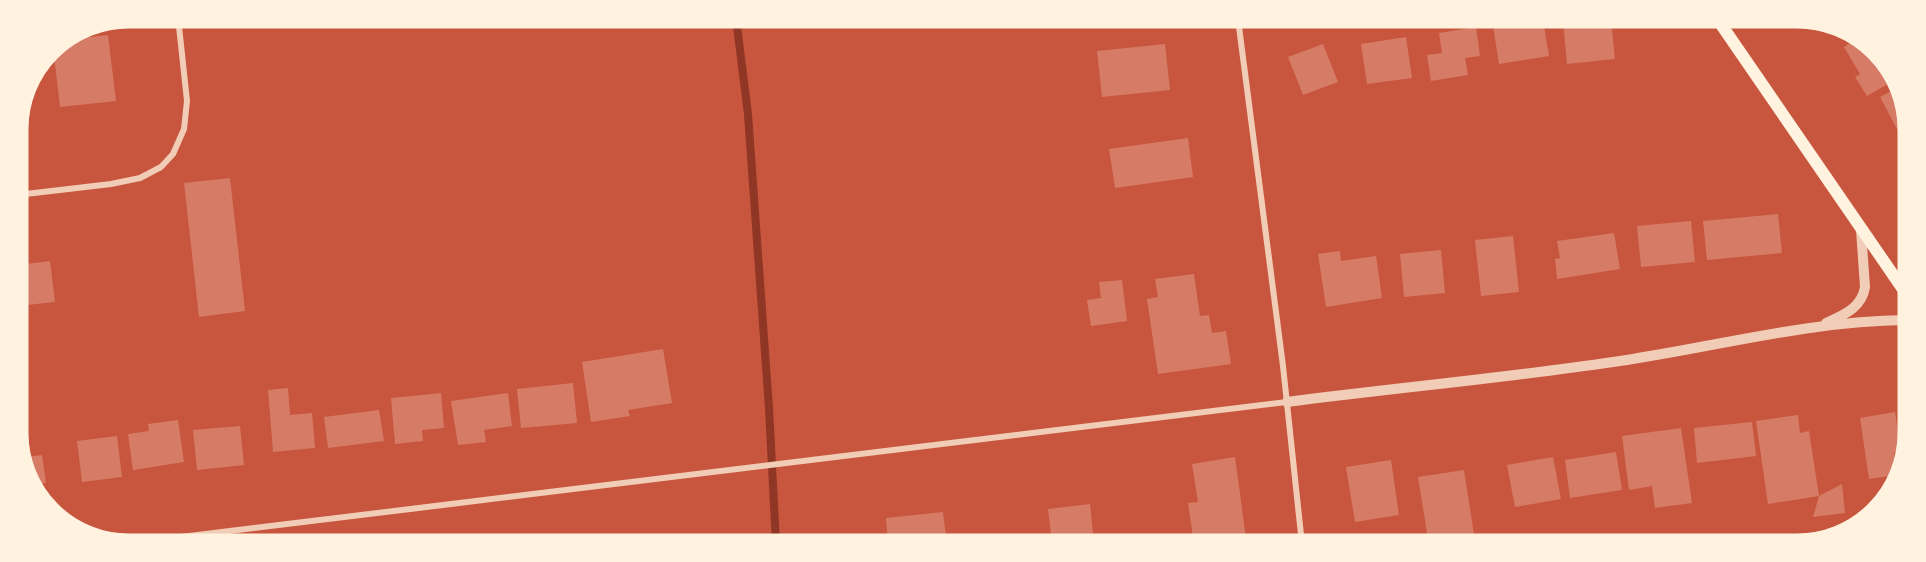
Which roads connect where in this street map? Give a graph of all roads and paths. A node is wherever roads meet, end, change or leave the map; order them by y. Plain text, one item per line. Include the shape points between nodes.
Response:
1 (179, 27) edge
2 (1239, 27) edge
3 (1723, 27) edge
4 (27, 194) edge
5 (1861, 230) junction
6 (1899, 285) edge
7 (1899, 320) edge
8 (1813, 328) junction
9 (1287, 402) junction
10 (198, 535) edge
11 (1301, 535) edge

1 - 4 street via 187,101 184,129 173,154 161,167 140,178
2 - 9 street
3 - 5 main road
5 - 6 main road
5 - 8 street via 1864,295 1850,312
7 - 8 street
8 - 9 street via 1614,362
9 - 10 street
9 - 11 street

